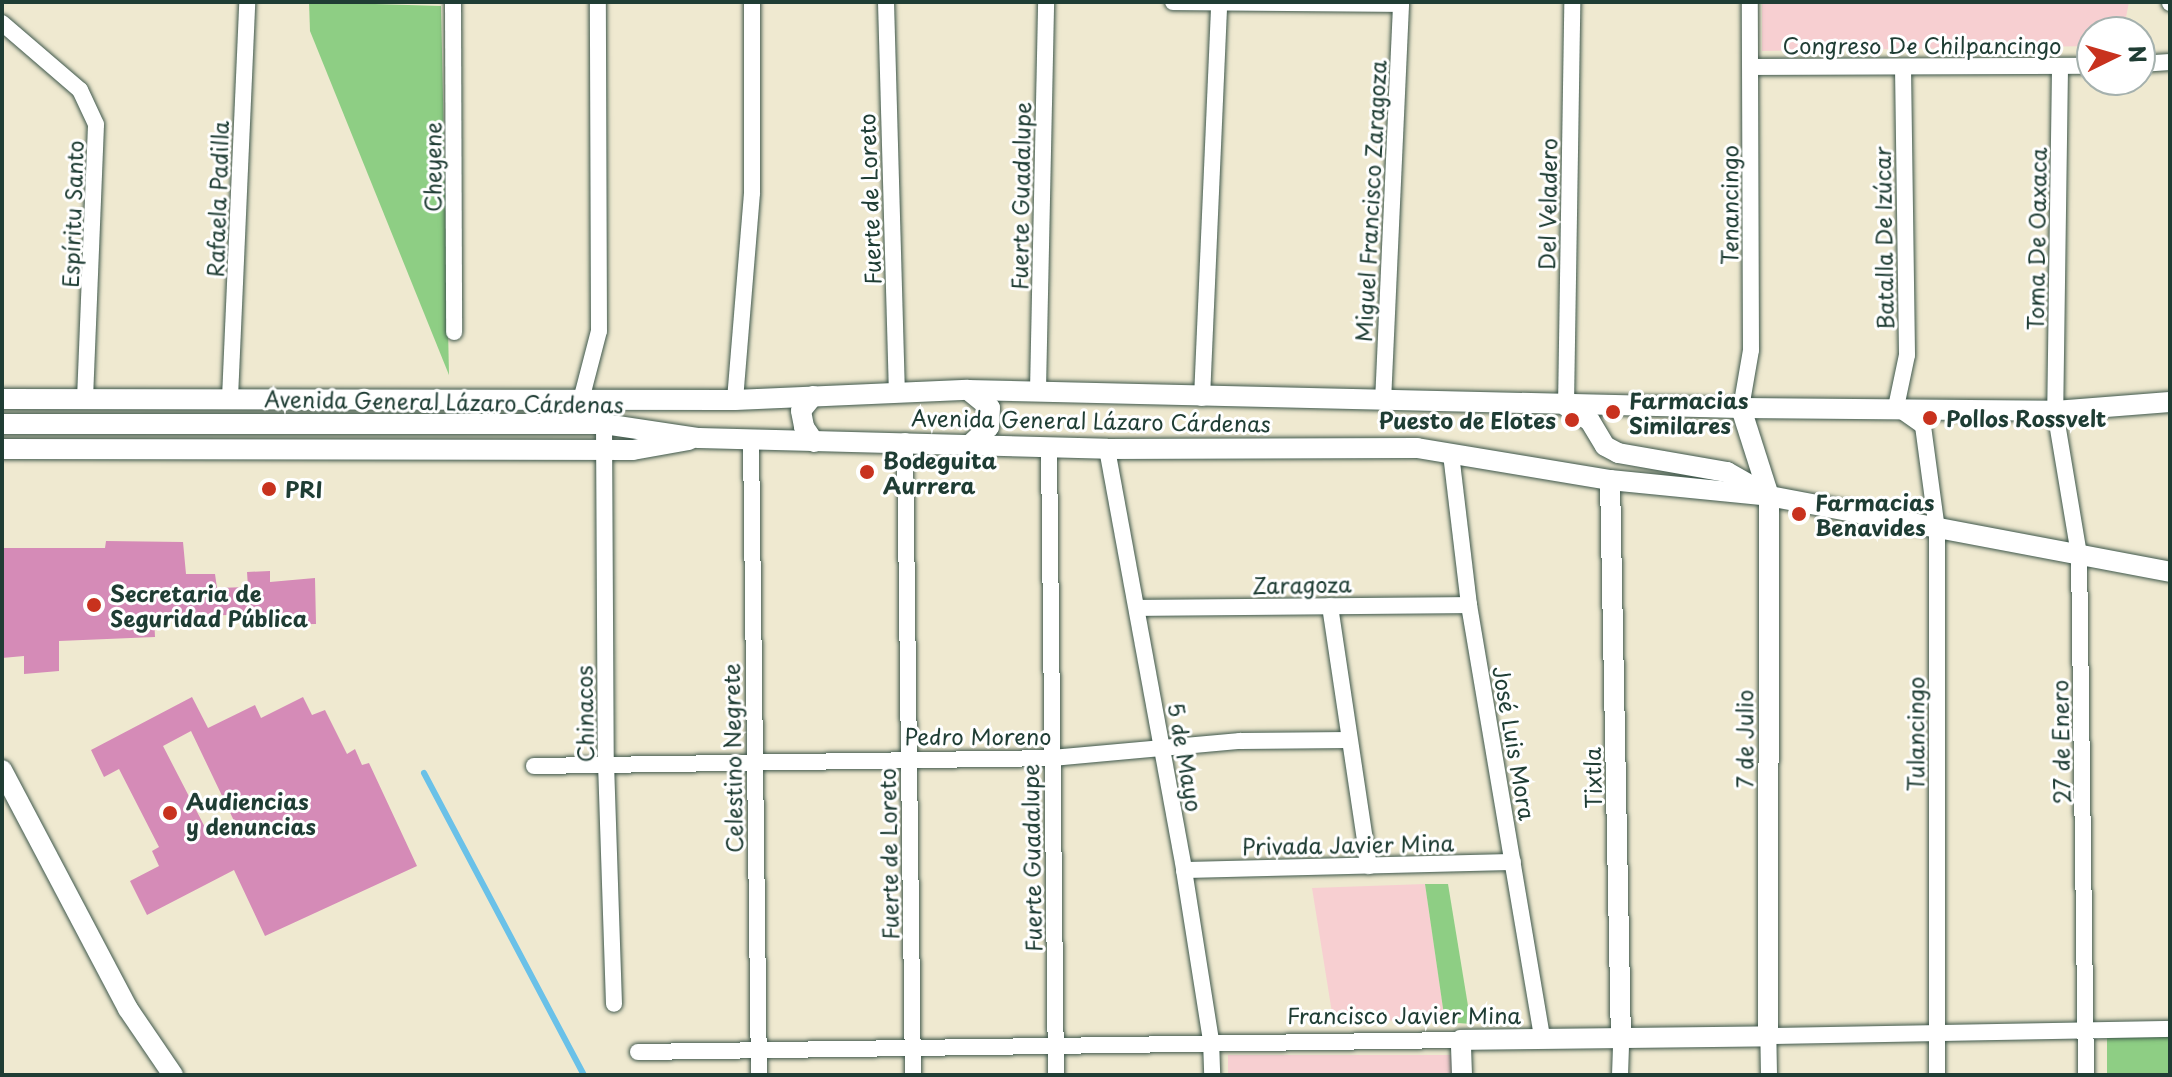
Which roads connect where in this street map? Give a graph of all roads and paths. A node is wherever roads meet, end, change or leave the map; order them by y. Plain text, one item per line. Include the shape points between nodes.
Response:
1 (247, 2) edge
2 (453, 2) edge
3 (598, 2) edge
4 (752, 2) edge
5 (886, 2) edge
6 (1046, 2) edge
7 (1173, 2) edge
8 (1572, 2) edge
9 (1750, 2) edge
10 (1401, 3) edge
11 (1219, 4) junction
12 (2, 23) edge
13 (1751, 67) junction
14 (1903, 67) junction
15 (2076, 67) edge
16 (2060, 68) junction
17 (454, 332) dead end
18 (968, 390) junction
19 (1038, 390) junction
20 (897, 394) junction
21 (813, 396) junction
22 (230, 398) junction
23 (1202, 398) junction
24 (2, 399) edge
25 (85, 399) junction
26 (581, 400) junction
27 (735, 400) junction
28 (1383, 402) junction
29 (2170, 402) edge
30 (1566, 406) junction
31 (1896, 407) junction
32 (1741, 408) junction
33 (2055, 411) junction
34 (261, 423) junction
35 (2, 424) edge
36 (76, 424) junction
37 (604, 424) junction
38 (699, 438) junction
39 (751, 440) junction
40 (905, 441) junction
41 (814, 442) junction
42 (972, 443) junction
43 (1049, 448) junction
44 (2, 449) edge
45 (289, 449) junction
46 (1107, 449) junction
47 (114, 450) junction
48 (603, 450) junction
49 (1451, 454) junction
50 (1610, 480) junction
51 (1769, 496) junction
52 (1937, 530) junction
53 (2079, 554) junction
54 (2170, 572) edge
55 (1469, 605) junction
56 (1330, 606) junction
57 (1137, 608) junction
58 (1349, 740) junction
59 (1162, 749) junction
60 (909, 758) junction
61 (1052, 758) junction
62 (754, 761) junction
63 (606, 763) junction
64 (534, 766) dead end
65 (2, 770) edge
66 (1513, 862) junction
67 (1369, 866) junction
68 (1184, 870) junction
69 (614, 1004) dead end
70 (2170, 1029) edge
71 (2086, 1034) junction
72 (1768, 1036) junction
73 (1937, 1036) junction
74 (1542, 1038) junction
75 (1211, 1040) junction
76 (1461, 1040) junction
77 (1621, 1041) junction
78 (1055, 1043) junction
79 (913, 1048) junction
80 (638, 1052) dead end
81 (759, 1054) junction
82 (173, 1075) edge
83 (759, 1075) edge
84 (913, 1075) edge
85 (1056, 1075) edge
86 (1212, 1075) edge
87 (1462, 1075) edge
88 (1620, 1075) edge
89 (1769, 1075) edge
90 (1937, 1075) edge
91 (2086, 1075) edge

1 - 22 street, Rafaela Padilla
2 - 17 street, Cheyene
3 - 26 street via 599,331
4 - 27 street via 752,193
5 - 20 street, Fuerte de Loreto
6 - 19 street, Fuerte Guadalupe
7 - 11 street
8 - 30 street, Del Veladero
9 - 13 street, Tenancingo
10 - 11 street
10 - 28 street, Miguel Francisco Zaragoza
11 - 23 street
12 - 25 street, Espíritu Santo via 80,90 96,125
13 - 14 street, Congreso De Chilpancingo
13 - 32 street, Tenancingo via 1751,350
14 - 16 street, Congreso De Chilpancingo
14 - 31 street, Batalla De Izúcar via 1907,355
15 - 16 street, Congreso De Chilpancingo
16 - 33 street, Toma De Oaxaca
18 - 19 street, Avenida General Lázaro Cárdenas
18 - 20 street, Avenida General Lázaro Cárdenas
18 - 42 street via 990,408 989,427
19 - 23 street, Avenida General Lázaro Cárdenas
20 - 21 street, Avenida General Lázaro Cárdenas
21 - 27 street, Avenida General Lázaro Cárdenas
21 - 41 street via 801,411
22 - 25 street, Avenida General Lázaro Cárdenas
22 - 26 street, Avenida General Lázaro Cárdenas
23 - 28 street, Avenida General Lázaro Cárdenas
24 - 25 street, Avenida General Lázaro Cárdenas
26 - 27 street, Avenida General Lázaro Cárdenas
28 - 30 street, Avenida General Lázaro Cárdenas
29 - 33 street, Avenida General Lázaro Cárdenas
30 - 32 street, Avenida General Lázaro Cárdenas
30 - 51 street via 1590,421 1605,446 1618,453 1727,472
31 - 32 street, Avenida General Lázaro Cárdenas
31 - 33 street, Avenida General Lázaro Cárdenas
31 - 52 street, Tulancingo via 1923,426
32 - 51 street, 7 de Julio
33 - 53 street, 27 de Enero
34 - 36 street, Avenida General Lázaro Cárdenas
34 - 37 street, Avenida General Lázaro Cárdenas
34 - 45 street
35 - 36 street, Avenida General Lázaro Cárdenas
36 - 47 street
37 - 38 street, Avenida General Lázaro Cárdenas
37 - 48 street, Chinacos
38 - 39 street, Avenida General Lázaro Cárdenas
38 - 48 street
39 - 41 street, Avenida General Lázaro Cárdenas
39 - 62 street, Celestino Negrete
40 - 41 street, Avenida General Lázaro Cárdenas
40 - 42 street, Avenida General Lázaro Cárdenas
40 - 60 street, Fuerte de Loreto
42 - 43 street, Avenida General Lázaro Cárdenas
43 - 46 street, Avenida General Lázaro Cárdenas
43 - 61 street, Fuerte Guadalupe
44 - 47 street
45 - 47 street
45 - 48 street
46 - 49 street, Avenida General Lázaro Cárdenas via 1401,447
46 - 57 street, 5 de Mayo
48 - 63 street, Chinacos
49 - 50 street, Avenida General Lázaro Cárdenas
49 - 55 street, José Luis Mora
50 - 51 street, Avenida General Lázaro Cárdenas
50 - 77 street, Tixtla
51 - 52 street, Avenida General Lázaro Cárdenas
51 - 72 street, 7 de Julio
52 - 53 street, Avenida General Lázaro Cárdenas
52 - 73 street, Tulancingo
53 - 54 street, Avenida General Lázaro Cárdenas
53 - 71 street, 27 de Enero
55 - 56 street, Zaragoza
55 - 66 street, José Luis Mora
56 - 57 street, Zaragoza
56 - 58 street
57 - 59 street, 5 de Mayo
58 - 59 street, Pedro Moreno
58 - 67 street
59 - 61 street, Pedro Moreno
59 - 68 street, 5 de Mayo
60 - 61 street, Pedro Moreno
60 - 62 street, Pedro Moreno
60 - 79 street, Fuerte de Loreto
61 - 78 street, Fuerte Guadalupe
62 - 63 street, Pedro Moreno
62 - 81 street, Celestino Negrete
63 - 64 street, Pedro Moreno
63 - 69 street, Chinacos
65 - 82 street via 128,1009
66 - 67 street, Privada Javier Mina
66 - 74 street, José Luis Mora
67 - 68 street, Privada Javier Mina
68 - 75 street, 5 de Mayo
70 - 71 street, Francisco Javier Mina
71 - 73 street, Francisco Javier Mina
71 - 91 street, 27 de Enero
72 - 73 street, Francisco Javier Mina
72 - 77 street, Francisco Javier Mina
72 - 89 street, 7 de Julio
73 - 90 street, Tulancingo
74 - 76 street, Francisco Javier Mina
74 - 77 street, Francisco Javier Mina
75 - 76 street, Francisco Javier Mina
75 - 78 street, Francisco Javier Mina
75 - 86 street, 5 de Mayo
76 - 87 street
77 - 88 street, Tixtla
78 - 79 street, Francisco Javier Mina
78 - 85 street, Fuerte Guadalupe
79 - 81 street, Francisco Javier Mina
79 - 84 street, Fuerte de Loreto
80 - 81 street, Francisco Javier Mina
81 - 83 street, Celestino Negrete

